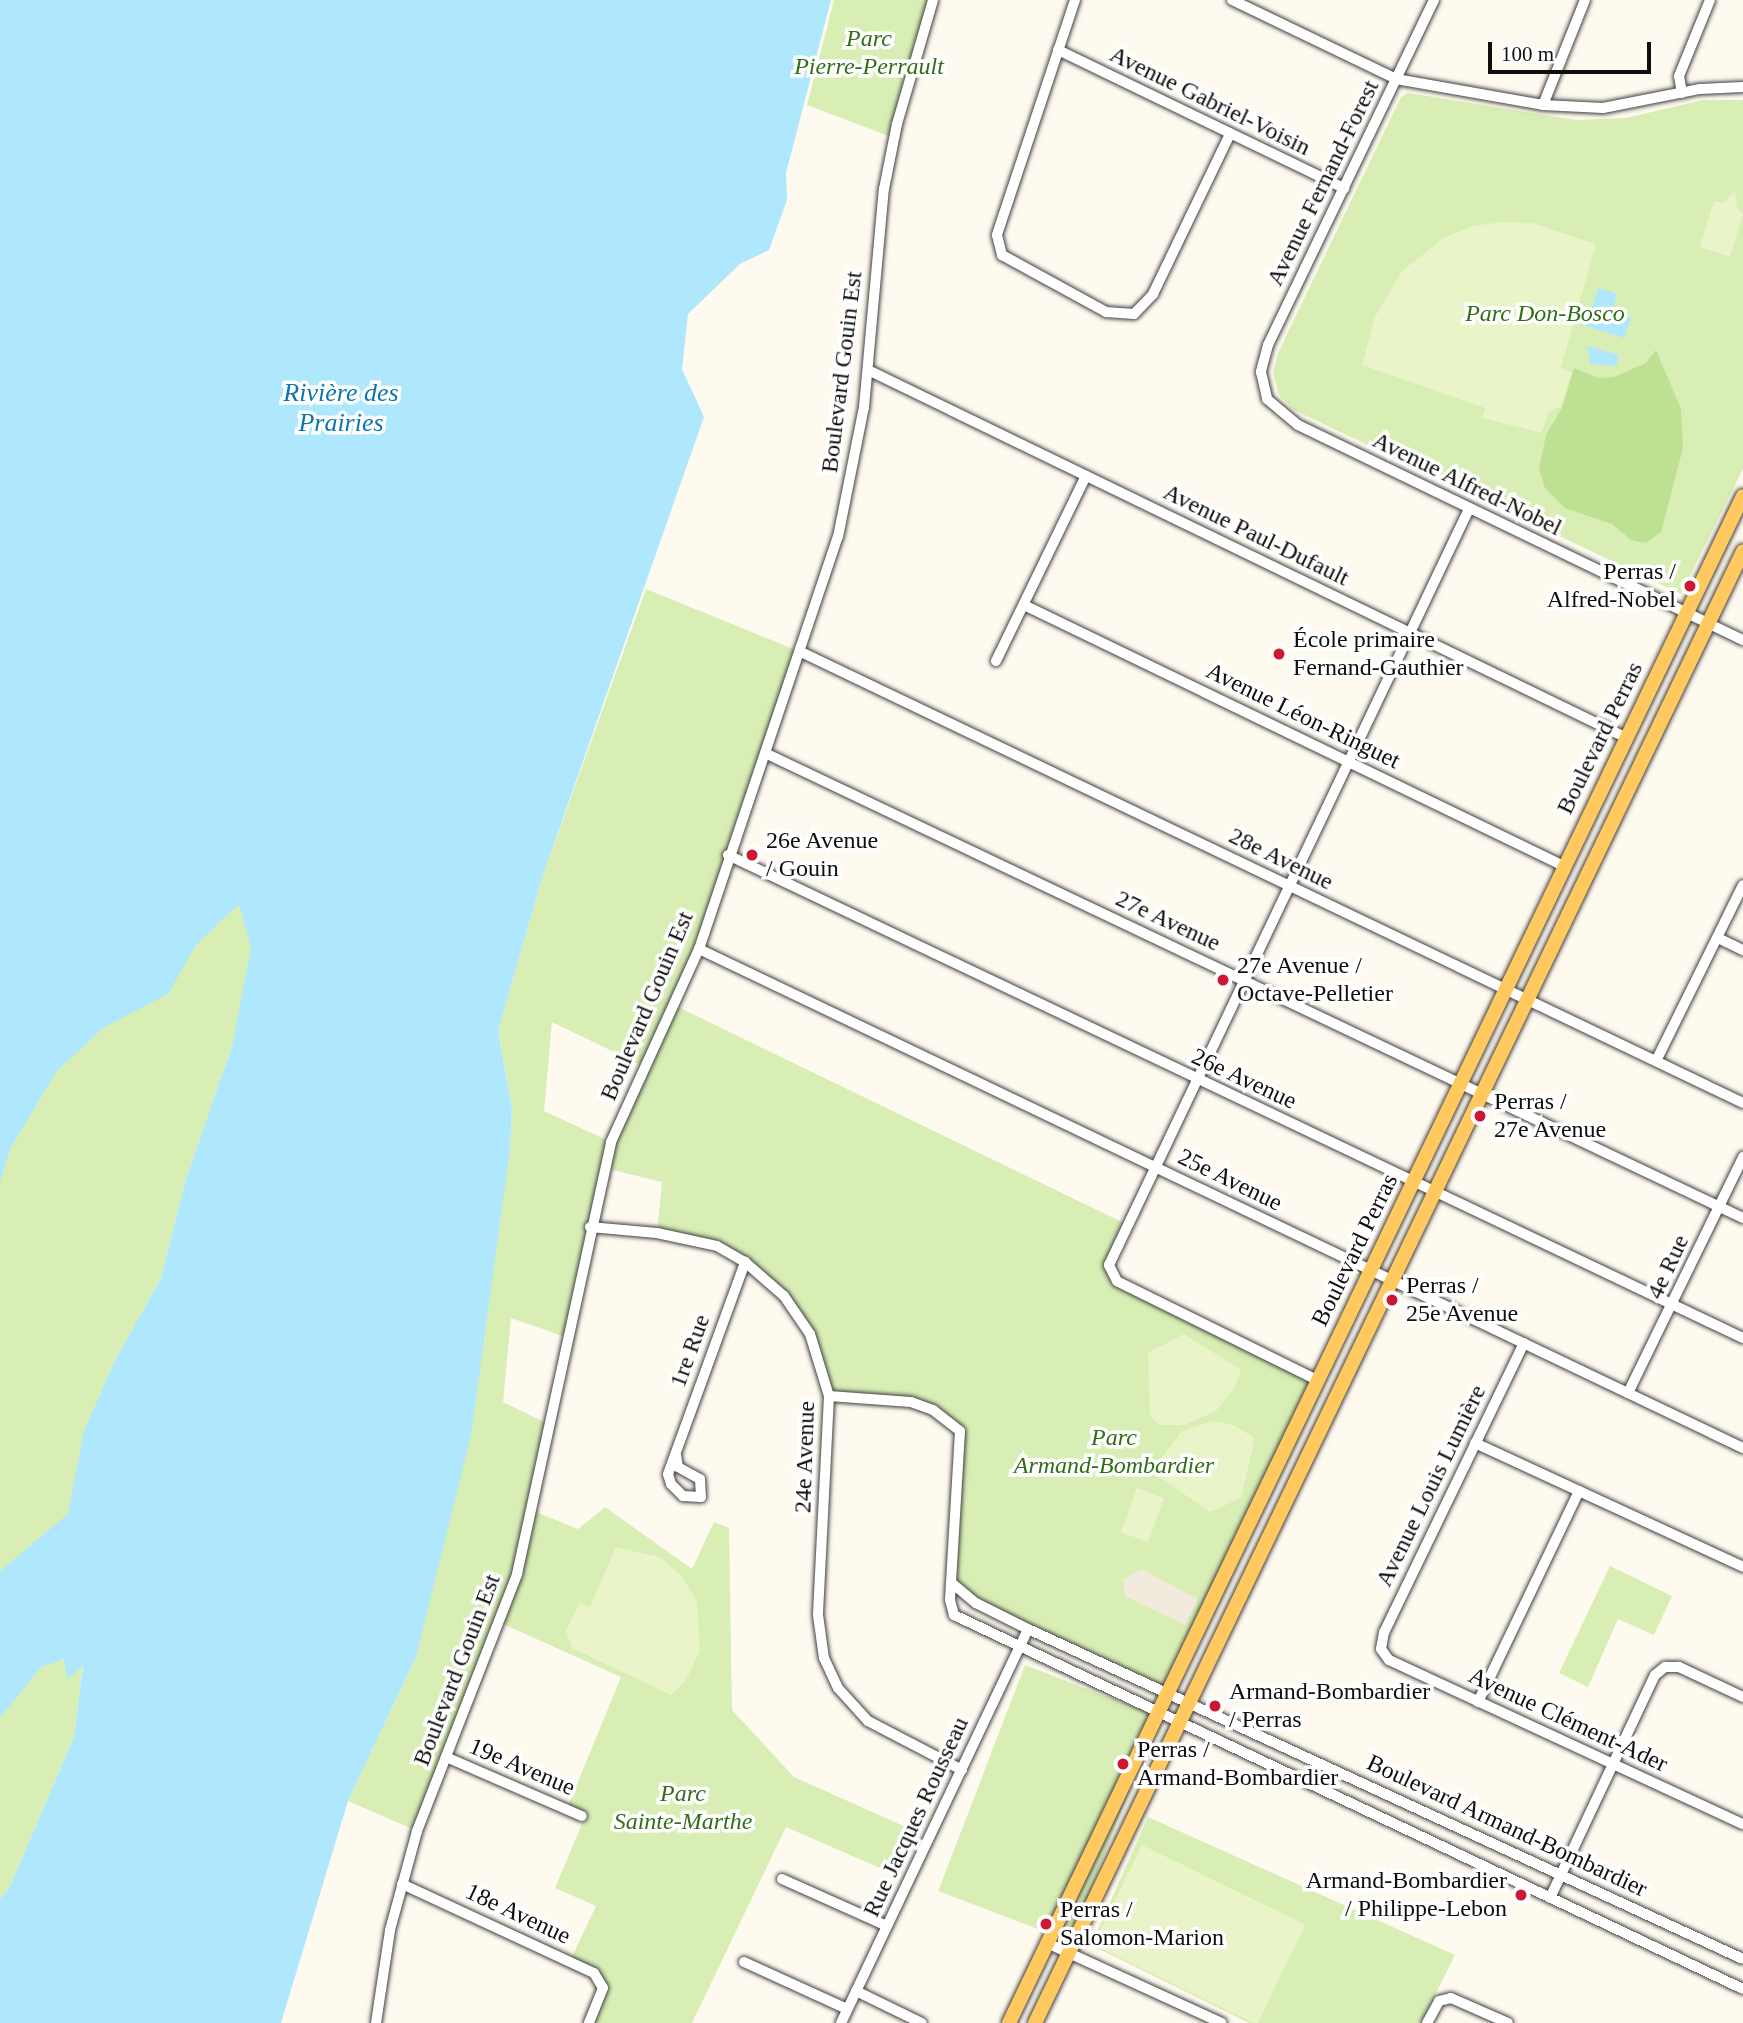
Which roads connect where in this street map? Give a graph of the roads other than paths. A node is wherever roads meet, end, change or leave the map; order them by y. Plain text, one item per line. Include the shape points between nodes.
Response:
1 (933, 0) edge
2 (1075, 0) edge
3 (1232, 0) edge
4 (1434, 0) edge
5 (1584, 0) edge
6 (1710, 0) edge
7 (1058, 51) junction
8 (1396, 79) junction
9 (1743, 88) edge
10 (1682, 93) junction
11 (1543, 105) junction
12 (1230, 134) junction
13 (1344, 188) junction
14 (868, 370) junction
15 (1262, 386) joint
16 (1086, 476) junction
17 (1743, 496) edge
18 (1469, 509) junction
19 (1743, 551) edge
20 (1024, 605) junction
21 (1686, 613) junction
22 (1708, 624) junction
23 (1409, 631) junction
24 (1743, 640) edge
25 (801, 652) junction
26 (996, 661) dead end
27 (1627, 738) junction
28 (765, 753) junction
29 (1349, 761) junction
30 (728, 855) junction
31 (1564, 866) junction
32 (1743, 885) edge
33 (1289, 887) junction
34 (1718, 938) junction
35 (699, 949) junction
36 (1743, 950) edge
37 (1244, 981) junction
38 (1505, 990) junction
39 (1526, 1000) junction
40 (1656, 1061) junction
41 (1197, 1080) junction
42 (1461, 1083) junction
43 (1482, 1094) junction
44 (1743, 1102) edge
45 (1743, 1157) edge
46 (1155, 1167) junction
47 (1413, 1182) junction
48 (1435, 1192) junction
49 (1719, 1206) junction
50 (1743, 1217) edge
51 (590, 1227) junction
52 (745, 1262) junction
53 (1371, 1272) junction
54 (1392, 1281) junction
55 (1674, 1305) junction
56 (1743, 1338) edge
57 (1524, 1343) junction
58 (1317, 1380) junction
59 (1629, 1393) junction
60 (830, 1395) junction
61 (1475, 1443) junction
62 (1743, 1448) edge
63 (676, 1455) dead end
64 (1579, 1491) junction
65 (1743, 1567) edge
66 (953, 1584) junction
67 (1028, 1629) junction
68 (1019, 1649) junction
69 (1381, 1649) joint
70 (1168, 1692) junction
71 (1743, 1697) edge
72 (1189, 1701) junction
73 (1478, 1702) junction
74 (1158, 1715) junction
75 (1179, 1723) junction
76 (446, 1756) junction
77 (1614, 1764) junction
78 (962, 1770) junction
79 (582, 1816) dead end
80 (1743, 1824) edge
81 (1561, 1874) junction
82 (782, 1879) dead end
83 (402, 1884) junction
84 (1550, 1898) junction
85 (887, 1926) junction
86 (1047, 1943) junction
87 (1070, 1951) junction
88 (1743, 1959) edge
89 (744, 1962) dead end
90 (1743, 1989) edge
91 (856, 1991) junction
92 (847, 2009) junction
93 (376, 2023) edge
94 (589, 2023) edge
95 (841, 2023) edge
96 (922, 2023) edge
97 (1009, 2023) edge
98 (1035, 2023) edge
99 (1222, 2023) edge
100 (1427, 2023) edge
101 (1508, 2023) edge

1 - 14 street, Boulevard Gouin Est via 897,124 884,189
2 - 7 street
3 - 8 street
4 - 8 street, Avenue Fernand-Forest
5 - 11 street
6 - 10 street via 1679,76
7 - 12 street, Avenue Gabriel-Voisin
7 - 12 street via 997,235 998,249 1008,260 1106,312 1134,314 1153,293
8 - 11 street
8 - 13 street, Avenue Fernand-Forest
9 - 10 street
10 - 11 street via 1603,108
12 - 13 street, Avenue Gabriel-Voisin
13 - 15 street, Avenue Fernand-Forest via 1268,345
14 - 16 street, Avenue Paul-Dufault
14 - 25 street, Boulevard Gouin Est via 848,495
15 - 18 street, Avenue Alfred-Nobel via 1274,410 1286,419
16 - 20 street
16 - 23 street, Avenue Paul-Dufault
17 - 21 main road, Boulevard Perras
18 - 21 street, Avenue Alfred-Nobel
18 - 23 street
19 - 22 main road, Boulevard Perras
20 - 26 street
20 - 29 street, Avenue Léon-Ringuet
21 - 22 street, Avenue Alfred-Nobel
21 - 27 main road, Boulevard Perras
22 - 24 street, Avenue Alfred-Nobel
22 - 39 main road, Boulevard Perras
23 - 27 street, Avenue Paul-Dufault
23 - 29 street
25 - 28 street, Boulevard Gouin Est
25 - 33 street, 28e Avenue
27 - 31 main road, Boulevard Perras
28 - 30 street, Boulevard Gouin Est
28 - 37 street, 27e Avenue
29 - 31 street, Avenue Léon-Ringuet
29 - 33 street
30 - 35 street, Boulevard Gouin Est
30 - 41 street, 26e Avenue
31 - 38 main road, Boulevard Perras
32 - 34 street
33 - 37 street
33 - 38 street, 28e Avenue
34 - 36 street
34 - 40 street
35 - 46 street, 25e Avenue
35 - 51 street, Boulevard Gouin Est via 611,1142
37 - 41 street
37 - 42 street, 27e Avenue
38 - 39 street, 28e Avenue
38 - 42 main road, Boulevard Perras
39 - 40 street, 28e Avenue
39 - 43 main road, Boulevard Perras
40 - 44 street, 28e Avenue
41 - 46 street
41 - 47 street, 26e Avenue
42 - 43 street, 27e Avenue
42 - 47 main road, Boulevard Perras
43 - 48 main road, Boulevard Perras
43 - 49 street, 27e Avenue
45 - 49 street, 4e Rue
46 - 53 street, 25e Avenue
46 - 58 street via 1111,1258 1110,1271 1117,1281
47 - 48 street, 26e Avenue
47 - 53 main road, Boulevard Perras
48 - 54 main road, Boulevard Perras
48 - 55 street, 26e Avenue
49 - 50 street, 27e Avenue
49 - 55 street, 4e Rue
51 - 52 street, 24e Avenue via 657,1233 717,1246
51 - 76 street, Boulevard Gouin Est via 517,1574
52 - 60 street, 24e Avenue via 784,1296 810,1334
52 - 63 street, 1re Rue
53 - 54 street, 25e Avenue
53 - 58 main road, Boulevard Perras
54 - 57 street, 25e Avenue
54 - 72 main road, Boulevard Perras
55 - 56 street, 26e Avenue
55 - 59 street, 4e Rue
57 - 59 street, 25e Avenue
57 - 61 street, Avenue Louis Lumière
58 - 70 main road, Boulevard Perras
59 - 62 street, 25e Avenue
60 - 66 street, Boulevard Armand-Bombardier via 911,1402 957,1426 961,1444
60 - 78 street, 24e Avenue via 818,1615 827,1666 842,1695 868,1721
61 - 64 street
61 - 69 street, Avenue Louis Lumière via 1384,1632
64 - 65 street
64 - 73 street
66 - 67 street, Boulevard Armand-Bombardier via 975,1603
66 - 68 street, Boulevard Armand-Bombardier via 954,1615
67 - 68 street, Rue Jacques Rousseau
67 - 70 street, Boulevard Armand-Bombardier
68 - 74 street, Boulevard Armand-Bombardier
68 - 78 street, Rue Jacques Rousseau
69 - 73 street, Avenue Clément-Ader via 1389,1660
70 - 72 street, Boulevard Armand-Bombardier
70 - 74 main road, Boulevard Perras
71 - 77 street via 1679,1667 1665,1667 1655,1675
72 - 75 main road, Boulevard Perras
72 - 81 street, Boulevard Armand-Bombardier
73 - 77 street, Avenue Clément-Ader
74 - 75 street, Boulevard Armand-Bombardier
74 - 86 main road, Boulevard Perras
75 - 84 street, Boulevard Armand-Bombardier
75 - 87 main road, Boulevard Perras
76 - 79 street, 19e Avenue
76 - 83 street, Boulevard Gouin Est
77 - 80 street, Avenue Clément-Ader
77 - 81 street
78 - 85 street, Rue Jacques Rousseau
81 - 84 street
81 - 88 street, Boulevard Armand-Bombardier
82 - 85 street
83 - 93 street, Boulevard Gouin Est via 385,1953
83 - 94 street, 18e Avenue via 594,1973 602,1982 602,1995
84 - 90 street, Boulevard Armand-Bombardier
85 - 91 street, Rue Jacques Rousseau
86 - 87 street
86 - 97 main road, Boulevard Perras
87 - 98 main road, Boulevard Perras
87 - 99 street
89 - 92 street
91 - 92 street, Rue Jacques Rousseau
91 - 96 street
92 - 95 street, Rue Jacques Rousseau
100 - 101 street via 1444,1998

